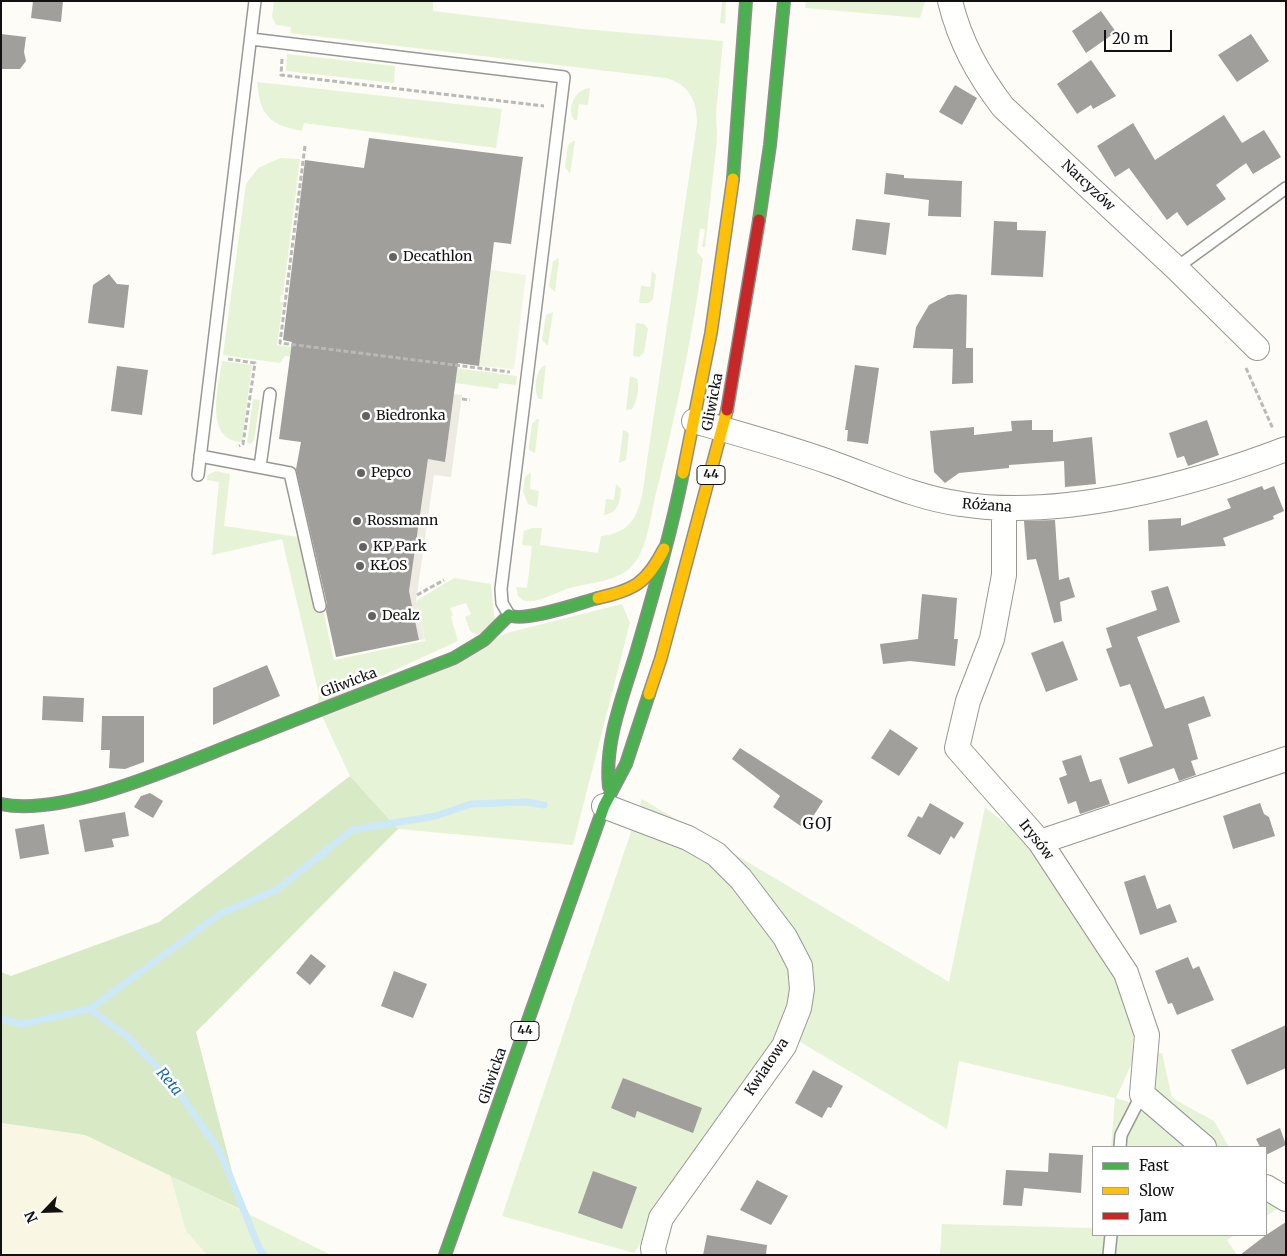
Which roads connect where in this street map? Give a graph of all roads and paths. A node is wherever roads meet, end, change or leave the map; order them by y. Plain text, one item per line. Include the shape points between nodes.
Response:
1 (255, 1) edge
2 (746, 1) edge
3 (784, 1) edge
4 (950, 1) edge
5 (251, 39) junction
6 (282, 58) dead end
7 (560, 108) junction
8 (304, 146) dead end
9 (1286, 188) edge
10 (1176, 268) junction
11 (1251, 356) joint
12 (239, 361) dead end
13 (528, 374) junction
14 (270, 394) dead end
15 (462, 399) dead end
16 (470, 400) dead end
17 (694, 421) junction
18 (724, 430) junction
19 (232, 445) dead end
20 (1284, 449) edge
21 (200, 456) junction
22 (260, 467) junction
23 (198, 475) dead end
24 (1004, 509) junction
25 (670, 536) junction
26 (444, 580) dead end
27 (417, 596) dead end
28 (320, 606) dead end
29 (509, 615) junction
30 (1286, 759) edge
31 (607, 800) junction
32 (1, 804) edge
33 (1040, 842) junction
34 (1142, 1094) junction
35 (1120, 1146) edge
36 (1203, 1146) edge
37 (1267, 1188) edge
38 (1286, 1199) edge
39 (1111, 1236) edge
40 (446, 1255) edge
41 (654, 1255) edge
42 (1109, 1255) edge

1 - 5 lane
2 - 17 main road, Gliwicka / 44 via 727,230
3 - 18 main road, Gliwicka / 44 via 768,155
4 - 10 street, Narcyzów via 968,56 1003,108
5 - 7 lane via 564,77
5 - 21 lane
6 - 7 path via 281,75
7 - 13 lane
8 - 13 path via 280,343
9 - 10 lane
10 - 11 street, Narcyzów
11 - 20 path
12 - 19 path via 255,363 243,444
13 - 29 lane via 500,589 502,603
14 - 22 lane
15 - 16 path
17 - 18 street, Różana
17 - 25 main road, Gliwicka / 44
18 - 24 street, Różana via 918,494 960,504
18 - 31 main road, Gliwicka / 44 via 661,658 626,764
20 - 24 street, Różana via 1210,475 1145,492
21 - 22 lane
21 - 23 lane
22 - 28 lane via 290,473
24 - 33 street, Irysów via 1004,575 992,639 968,701 957,748
25 - 29 main road, Gliwicka via 650,573 630,589 533,617 514,618
25 - 31 main road, Gliwicka / 44 via 614,730 607,767
26 - 27 path
29 - 32 main road, Gliwicka via 483,644 454,658 143,779 90,795 33,805
30 - 33 street
31 - 40 main road, Gliwicka / 44
31 - 41 street, Kwiatowa via 716,854 741,879 785,937 800,966 802,990 799,1008 784,1046 661,1218
33 - 34 street, Irysów via 1126,973 1147,1035
34 - 35 lane via 1121,1135
34 - 36 street
37 - 38 street
39 - 42 lane

